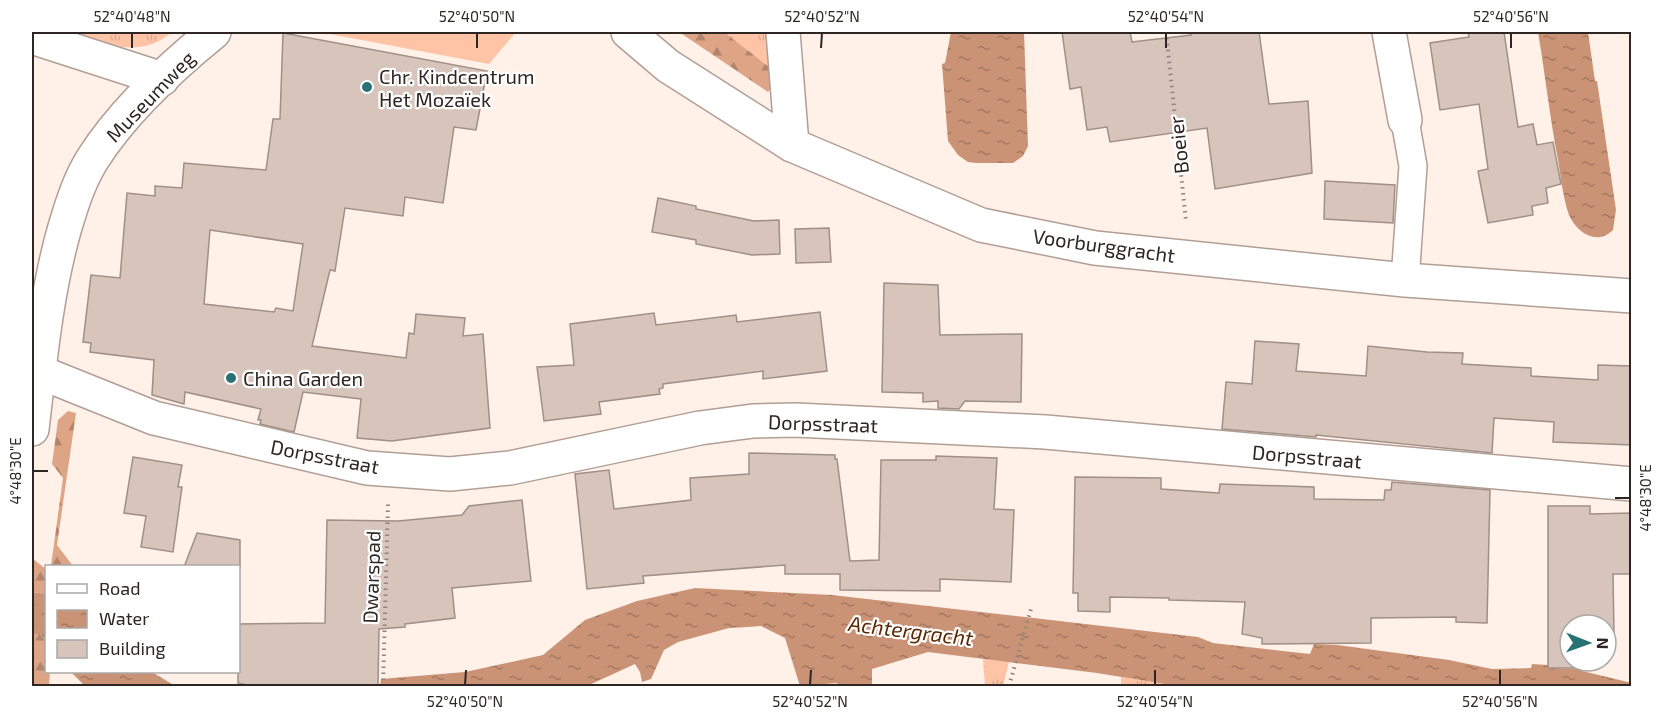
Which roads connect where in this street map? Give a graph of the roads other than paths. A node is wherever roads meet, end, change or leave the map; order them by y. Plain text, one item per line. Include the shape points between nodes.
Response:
1 (214, 32) edge
2 (628, 32) edge
3 (783, 32) edge
4 (1389, 32) edge
5 (32, 37) edge
6 (162, 79) junction
7 (1405, 120) joint
8 (792, 145) junction
9 (1405, 280) junction
10 (1632, 296) edge
11 (35, 370) edge
12 (32, 429) edge
13 (1632, 484) edge

1 - 6 street, Museumweg
2 - 8 street, Voorburggracht via 668,66
3 - 8 street
4 - 7 street
5 - 6 street
6 - 11 street, Museumweg via 116,129 81,180 59,248
7 - 9 street via 1413,166
8 - 9 street, Voorburggracht via 981,225 1095,248
9 - 10 street, Voorburggracht
11 - 12 street, Museumweg
11 - 13 street, Dorpsstraat via 154,418 366,468 450,474 510,468 700,428 796,420 1045,432

